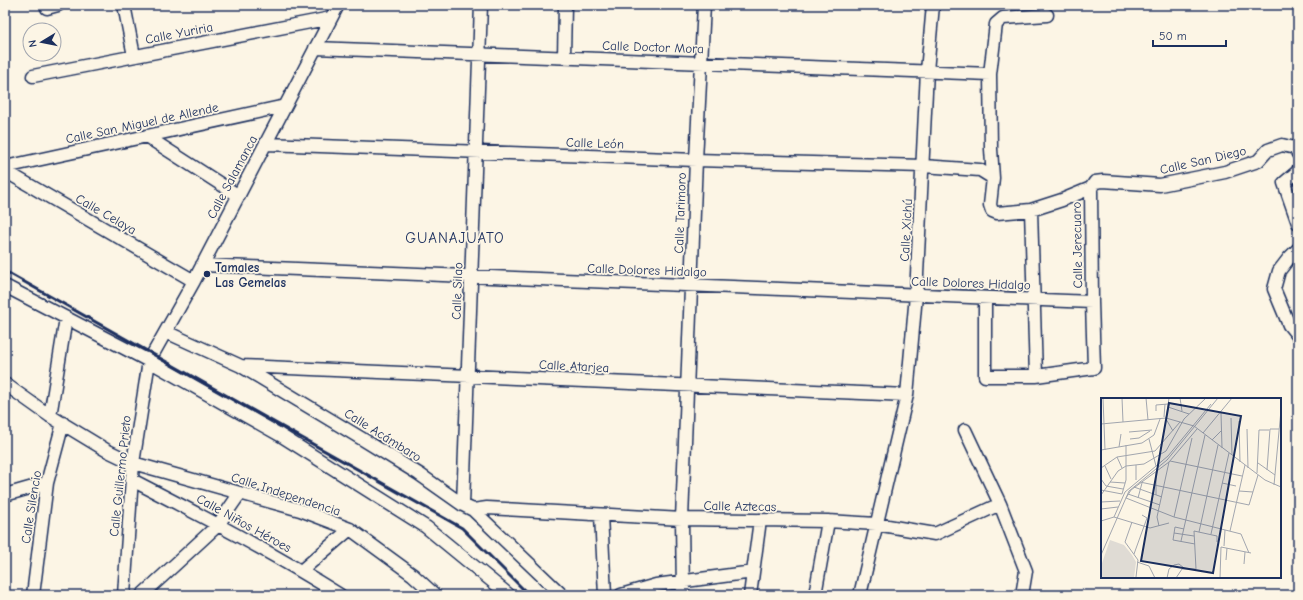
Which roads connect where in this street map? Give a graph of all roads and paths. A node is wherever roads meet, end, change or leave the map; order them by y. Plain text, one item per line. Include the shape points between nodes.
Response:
1 (124, 5) edge
2 (338, 5) edge
3 (481, 5) edge
4 (566, 5) edge
5 (704, 5) edge
6 (933, 5) edge
7 (1047, 15) dead end
8 (331, 18) junction
9 (315, 48) junction
10 (480, 54) junction
11 (134, 56) junction
12 (564, 57) junction
13 (701, 63) junction
14 (927, 71) junction
15 (990, 74) junction
16 (33, 76) dead end
17 (285, 106) junction
18 (146, 136) junction
19 (266, 144) junction
20 (476, 152) junction
21 (1298, 154) edge
22 (696, 160) junction
23 (923, 166) junction
24 (5, 167) edge
25 (1298, 170) edge
26 (5, 171) edge
27 (993, 178) junction
28 (1091, 188) junction
29 (239, 196) junction
30 (1031, 210) junction
31 (1298, 223) edge
32 (1298, 249) edge
33 (202, 264) junction
34 (472, 276) junction
35 (194, 281) junction
36 (691, 285) junction
37 (5, 286) edge
38 (916, 295) junction
39 (986, 298) junction
40 (1034, 300) junction
41 (1092, 302) junction
42 (66, 318) junction
43 (166, 332) junction
44 (1298, 336) edge
45 (149, 361) junction
46 (241, 366) junction
47 (468, 376) junction
48 (1036, 376) junction
49 (5, 384) edge
50 (687, 385) junction
51 (907, 395) junction
52 (50, 416) junction
53 (62, 423) junction
54 (965, 430) dead end
55 (133, 463) junction
56 (132, 480) junction
57 (47, 483) junction
58 (240, 493) junction
59 (5, 495) edge
60 (1000, 504) junction
61 (468, 508) junction
62 (601, 515) junction
63 (682, 519) junction
64 (760, 520) junction
65 (828, 521) junction
66 (876, 524) junction
67 (218, 525) junction
68 (350, 529) junction
69 (301, 571) junction
70 (753, 572) junction
71 (683, 581) junction
72 (33, 595) edge
73 (124, 595) edge
74 (142, 595) edge
75 (340, 595) edge
76 (435, 595) edge
77 (509, 595) edge
78 (562, 595) edge
79 (605, 595) edge
80 (621, 595) edge
81 (683, 595) edge
82 (750, 595) edge
83 (815, 595) edge
84 (860, 595) edge
85 (1022, 595) edge

1 - 11 street
2 - 8 street, Calle Salamanca
3 - 10 street, Calle Silao
4 - 12 street
5 - 13 street, Calle Tarimoro
6 - 14 street, Calle Xichú
7 - 15 street via 1003,18 996,24
8 - 9 street, Calle Salamanca
8 - 11 street, Calle Yuriria
9 - 10 street, Calle Doctor Mora
9 - 17 street, Calle Salamanca
10 - 12 street, Calle Doctor Mora
10 - 20 street, Calle Silao
11 - 16 street, Calle Yuriria
12 - 13 street, Calle Doctor Mora
13 - 14 street, Calle Doctor Mora
13 - 22 street, Calle Tarimoro
14 - 15 street, Calle Doctor Mora
14 - 23 street, Calle Xichú
15 - 27 street
17 - 18 street, Calle San Miguel de Allende
17 - 19 street, Calle Salamanca
18 - 24 street, Calle San Miguel de Allende
18 - 29 street
19 - 20 street, Calle León
19 - 29 street, Calle Salamanca
20 - 22 street, Calle León
20 - 34 street, Calle Silao
21 - 28 street, Calle San Diego via 1295,148 1282,145 1268,150 1258,161 1224,172 1160,185 1103,181 1095,182
22 - 23 street, Calle León
22 - 36 street, Calle Tarimoro
23 - 27 street, Calle León via 980,170
23 - 38 street, Calle Xichú
25 - 31 street via 1284,183
26 - 35 street, Calle Celaya
27 - 30 street, Calle San Diego via 990,205 992,211 997,213
28 - 30 street, Calle San Diego
28 - 41 street, Calle Jerecuaro
29 - 33 street, Calle Salamanca
30 - 40 street
32 - 44 street via 1279,271 1274,289 1289,325
33 - 34 street, Calle Dolores Hidalgo
33 - 35 street, Calle Salamanca
34 - 36 street, Calle Dolores Hidalgo
34 - 47 street, Calle Silao
35 - 43 street, Calle Salamanca
36 - 38 street, Calle Dolores Hidalgo
36 - 50 street, Calle Tarimoro
37 - 42 street
38 - 39 street, Calle Dolores Hidalgo
38 - 51 street, Calle Xichú
39 - 40 street, Calle Dolores Hidalgo
39 - 48 street via 985,376
40 - 41 street, Calle Dolores Hidalgo
40 - 48 street
41 - 48 street, Calle Jerecuaro via 1094,368
42 - 45 street
42 - 52 street
43 - 45 street, Calle Salamanca
43 - 46 street, Calle Acámbaro
45 - 55 street, Calle Guillermo Prieto
45 - 77 street via 280,435 426,527
46 - 47 street, Calle Atarjea
46 - 61 street, Calle Acámbaro via 389,455
47 - 50 street, Calle Atarjea
47 - 61 street, Calle Silao
49 - 52 street, Calle Independencia
50 - 51 street, Calle Atarjea
50 - 63 street, Calle Tarimoro
51 - 66 street, Calle Xichú
52 - 53 street, Calle Independencia
53 - 55 street, Calle Independencia
53 - 57 street, Calle Silencio
54 - 60 street
55 - 56 street, Calle Guillermo Prieto
55 - 58 street, Calle Independencia
56 - 67 street, Calle Niños Héroes
56 - 73 street, Calle Guillermo Prieto
57 - 59 street
57 - 72 street, Calle Silencio
58 - 67 street
58 - 68 street, Calle Independencia via 300,510
60 - 66 street, Calle Aztecas via 935,534
60 - 85 street via 1026,571
61 - 62 street, Calle Aztecas
61 - 78 street, Calle Acámbaro
62 - 63 street, Calle Aztecas
62 - 79 street
63 - 64 street, Calle Aztecas
63 - 71 street, Calle Tarimoro
64 - 65 street, Calle Aztecas
64 - 70 street
65 - 66 street, Calle Aztecas
65 - 83 street
66 - 84 street, Calle Xichú
67 - 69 street, Calle Niños Héroes
67 - 74 street
68 - 69 street
68 - 76 street, Calle Independencia via 413,575
69 - 75 street, Calle Niños Héroes
70 - 71 street
70 - 82 street
71 - 80 street via 656,585
71 - 81 street, Calle Tarimoro

